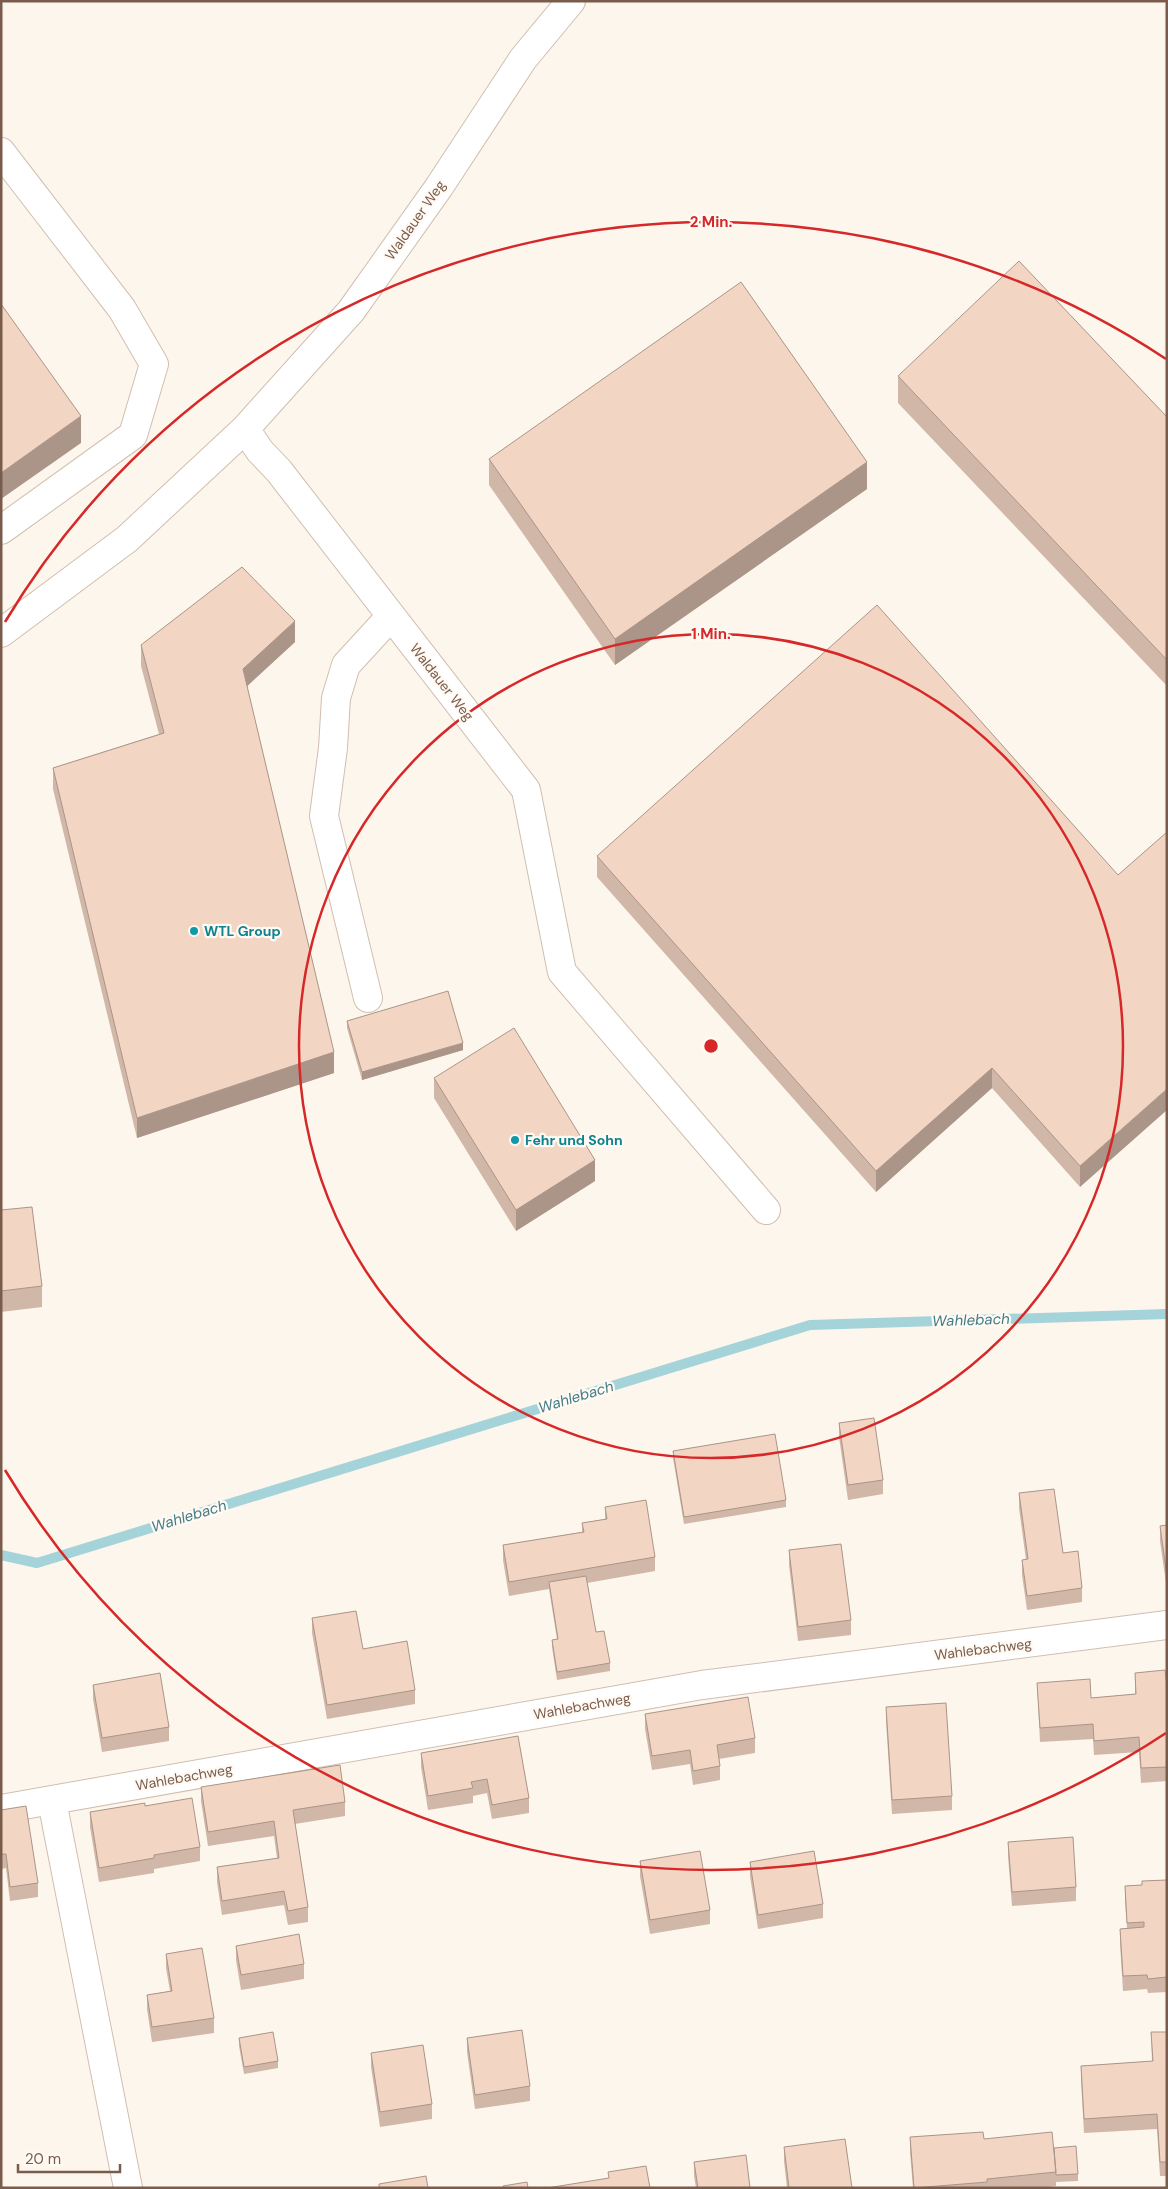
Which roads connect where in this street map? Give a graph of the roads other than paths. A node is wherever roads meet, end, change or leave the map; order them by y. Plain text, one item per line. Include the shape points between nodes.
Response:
1 (571, 1) edge
2 (1, 152) edge
3 (244, 429) junction
4 (1, 530) edge
5 (391, 616) junction
6 (1, 633) edge
7 (368, 998) dead end
8 (766, 1210) dead end
9 (1167, 1625) edge
10 (52, 1801) junction
11 (1, 1809) edge
12 (128, 2188) edge

1 - 3 street, Waldauer Weg via 523,59 439,188 351,311
2 - 4 street via 122,309 154,364 133,435
3 - 5 street, Waldauer Weg
3 - 6 street, Waldauer Weg via 127,539
5 - 7 street via 346,665 336,698 334,748 324,816
5 - 8 street, Waldauer Weg via 526,790 562,972
9 - 10 street, Wahlebachweg via 702,1685
10 - 11 street, Wahlebachweg
10 - 12 street

